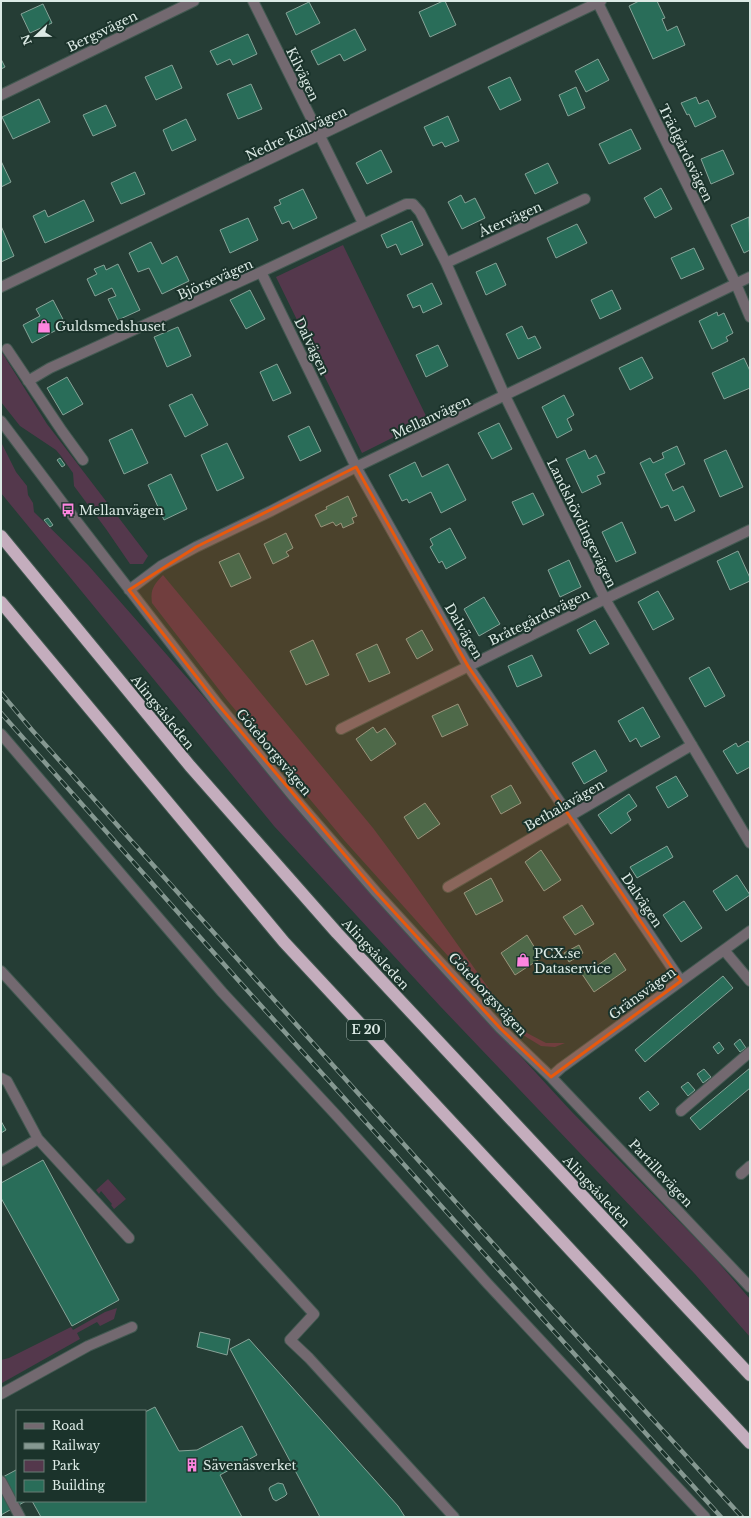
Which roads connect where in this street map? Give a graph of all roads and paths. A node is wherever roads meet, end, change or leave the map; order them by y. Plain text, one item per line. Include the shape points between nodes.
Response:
1 (194, 1) edge
2 (253, 1) edge
3 (599, 2) edge
4 (1, 95) edge
5 (319, 137) junction
6 (586, 200) dead end
7 (413, 204) joint
8 (363, 223) junction
9 (446, 263) junction
10 (261, 272) junction
11 (750, 277) edge
12 (736, 284) junction
13 (1, 287) edge
14 (750, 317) edge
15 (7, 349) dead end
16 (28, 381) junction
17 (505, 396) junction
18 (1, 421) edge
19 (84, 460) dead end
20 (356, 467) junction
21 (750, 530) edge
22 (1, 536) edge
23 (129, 590) junction
24 (605, 599) junction
25 (1, 602) edge
26 (468, 666) junction
27 (341, 729) dead end
28 (1, 734) edge
29 (692, 745) junction
30 (569, 817) junction
31 (750, 842) edge
32 (448, 887) dead end
33 (750, 931) edge
34 (724, 950) junction
35 (1, 971) edge
36 (681, 981) junction
37 (750, 981) edge
38 (750, 1052) edge
39 (552, 1077) junction
40 (1, 1078) edge
41 (681, 1111) dead end
42 (38, 1139) junction
43 (1, 1161) edge
44 (750, 1166) edge
45 (741, 1174) dead end
46 (129, 1238) dead end
47 (750, 1287) edge
48 (132, 1326) dead end
49 (750, 1375) edge
50 (1, 1394) edge
51 (750, 1443) edge
52 (1, 1481) edge
53 (20, 1517) edge
54 (454, 1517) edge
55 (705, 1517) edge

1 - 4 street, Bergsvägen
2 - 5 street, Kilvägen
3 - 5 street, Nedre Källvägen
3 - 12 street, Trädgårdsvägen
5 - 8 street, Kilvägen
5 - 13 street, Nedre Källvägen
6 - 9 street, Återvägen
7 - 8 street, Björsevägen via 406,204
7 - 9 street, Landshövdingevägen via 420,212
8 - 10 street, Björsevägen
9 - 17 street, Landshövdingevägen
10 - 16 street, Björsevägen via 50,368
10 - 20 street, Dalvägen
11 - 12 street, Mellanvägen
12 - 14 street, Trädgårdsvägen
12 - 17 street, Mellanvägen
15 - 16 street
16 - 19 street
17 - 20 street, Mellanvägen
17 - 24 street, Landshövdingevägen
18 - 23 street, Göteborgsvägen
20 - 23 street, Mellanvägen via 168,562
20 - 26 street, Dalvägen
21 - 24 street, Bråtegårdsvägen
22 - 49 highway, Alingsåsleden via 190,766 337,933
23 - 39 street, Göteborgsvägen via 216,702 376,892 500,1028
24 - 26 street, Bråtegårdsvägen
24 - 29 street, Landshövdingevägen
25 - 51 highway, E 20 via 284,942
26 - 27 street, Bråtegårdsvägen
26 - 30 street, Dalvägen
28 - 55 street via 222,992 487,1283
29 - 30 street, Bethalavägen
29 - 31 street, Landshövdingevägen
30 - 32 street, Bethalavägen
30 - 36 street, Dalvägen
33 - 34 street, Gränsvägen
34 - 36 street, Gränsvägen
34 - 37 street
35 - 54 street via 314,1314 290,1340
36 - 39 street, Gränsvägen
38 - 41 street
39 - 47 street, Partillevägen
40 - 42 street via 7,1081
42 - 43 street
42 - 46 street
44 - 45 street
48 - 50 street via 88,1346
52 - 53 street

